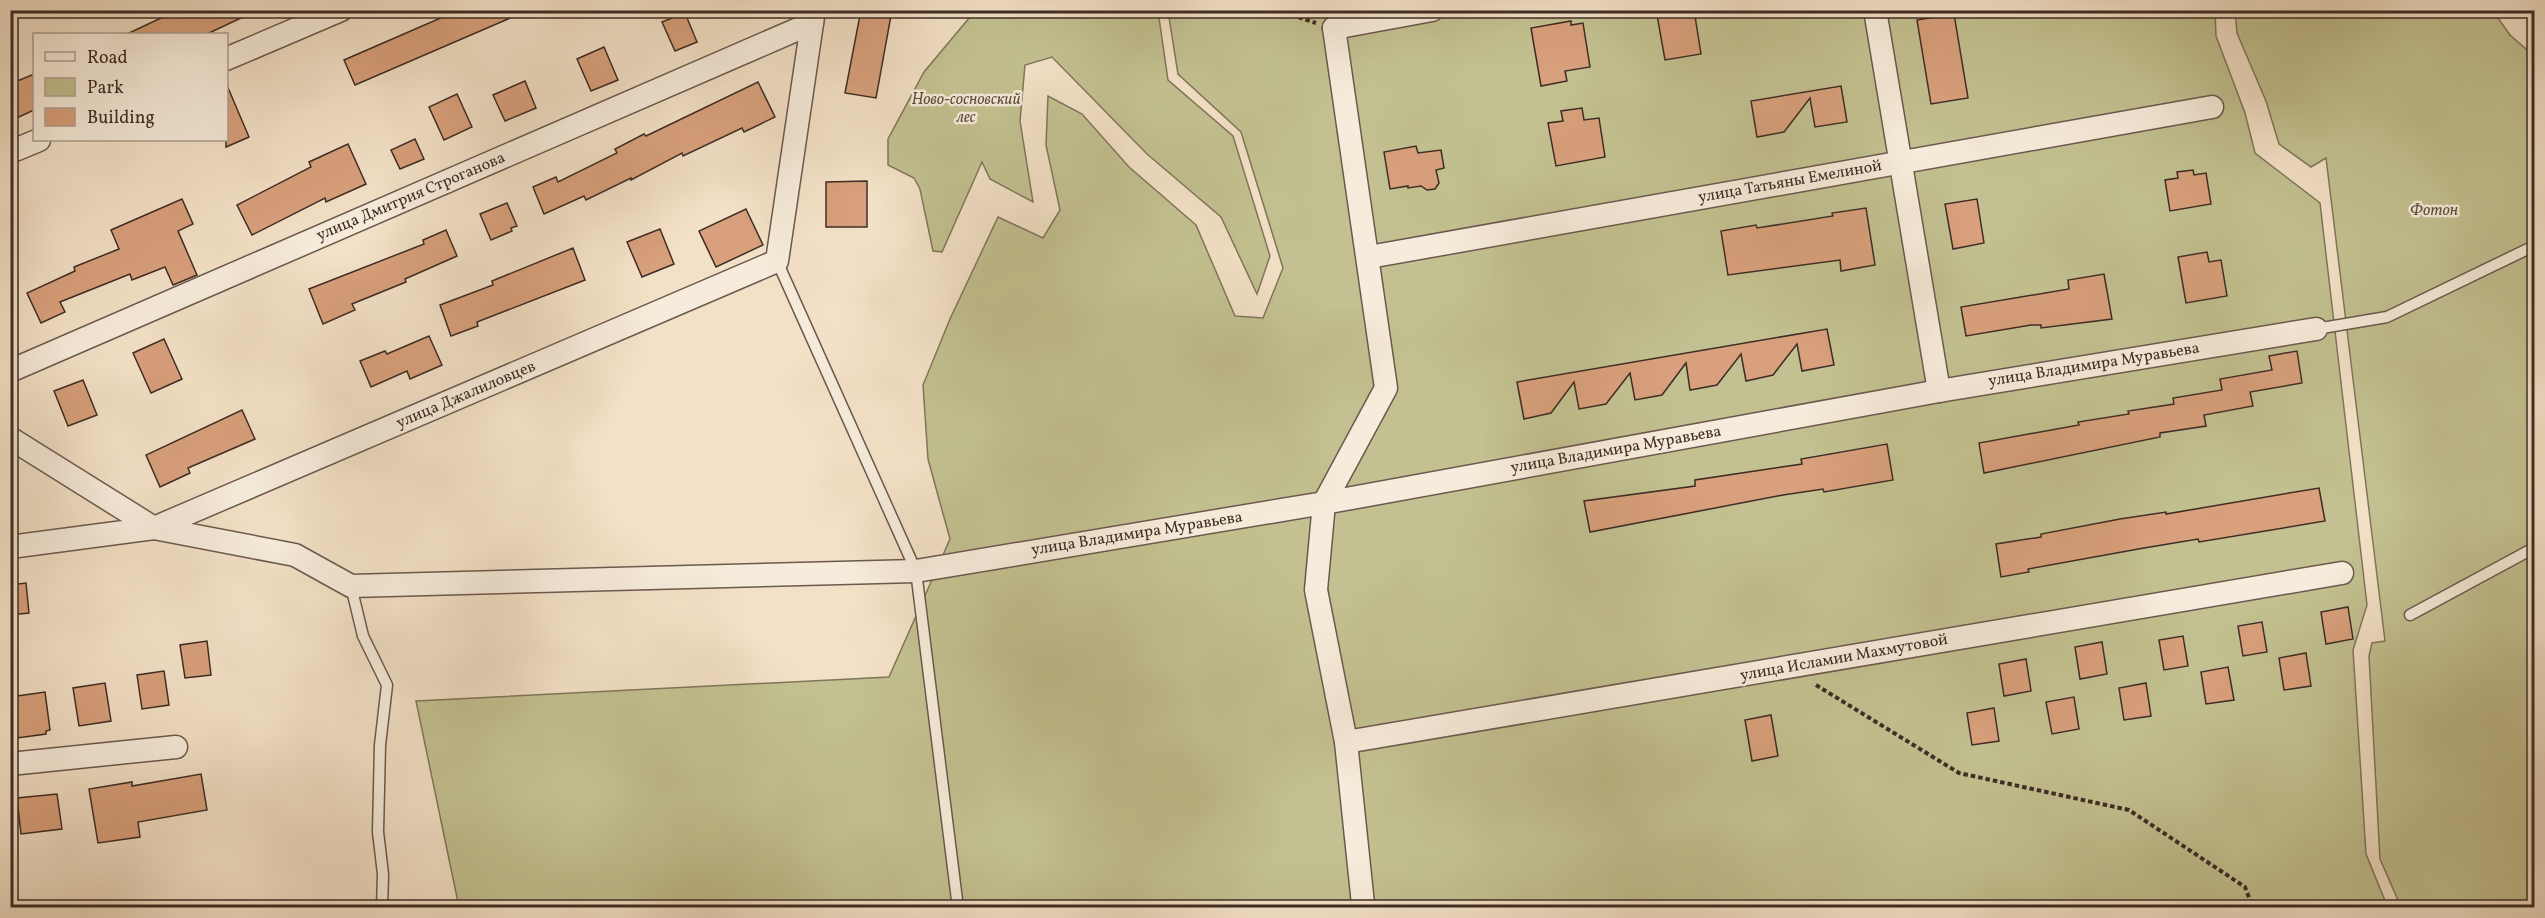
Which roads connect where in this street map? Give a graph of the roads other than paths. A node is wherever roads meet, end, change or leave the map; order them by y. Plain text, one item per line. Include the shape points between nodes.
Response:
1 (341, 10) edge
2 (1432, 10) edge
3 (1875, 10) edge
4 (813, 17) edge
5 (1338, 19) edge
6 (228, 58) edge
7 (2212, 107) dead end
8 (37, 141) edge
9 (10, 152) edge
10 (1901, 162) junction
11 (2535, 246) edge
12 (1369, 257) junction
13 (777, 261) junction
14 (2316, 329) joint
15 (10, 371) edge
16 (1939, 391) junction
17 (10, 438) edge
18 (1324, 503) junction
19 (154, 528) junction
20 (10, 547) edge
21 (2535, 548) edge
22 (916, 571) junction
23 (2342, 573) dead end
24 (351, 586) junction
25 (2410, 615) dead end
26 (1346, 741) junction
27 (176, 747) dead end
28 (10, 764) edge
29 (382, 908) edge
30 (958, 908) edge
31 (1359, 908) edge

1 - 6 street
2 - 5 street
3 - 10 street
4 - 13 street
4 - 15 street, улица Дмитрия Строганова
5 - 12 street
7 - 10 street, улица Татьяны Емелиной
8 - 9 street
10 - 12 street, улица Татьяны Емелиной
10 - 16 street
11 - 14 lane via 2387,317
12 - 18 street via 1386,388
13 - 19 street, улица Джалиловцев
13 - 22 lane
14 - 16 street, улица Владимира Муравьева
16 - 18 street, улица Владимира Муравьева
17 - 19 street
18 - 22 street, улица Владимира Муравьева
18 - 26 street via 1316,590
19 - 20 street
19 - 24 street via 295,555
21 - 25 lane
22 - 24 street, улица Владимира Муравьева
22 - 30 lane
23 - 26 street, улица Исламии Махмутовой
24 - 29 lane via 363,636 387,685 380,745 378,832
26 - 31 street via 1363,904
27 - 28 street

